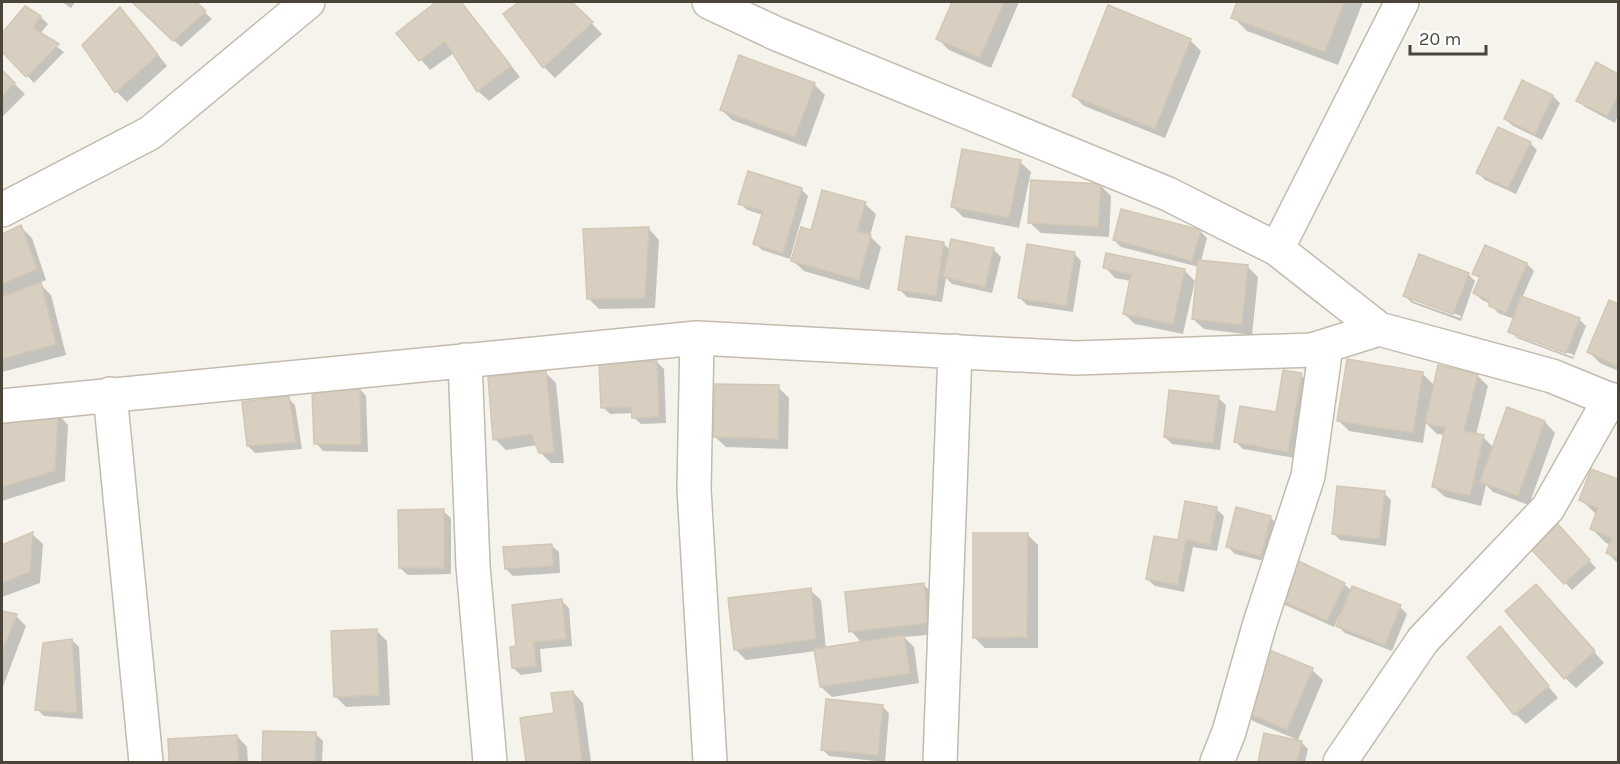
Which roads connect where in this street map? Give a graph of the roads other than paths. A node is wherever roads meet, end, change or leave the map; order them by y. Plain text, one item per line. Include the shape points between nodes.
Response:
1 (308, 2) edge
2 (709, 2) edge
3 (1402, 2) edge
4 (2, 210) edge
5 (1277, 249) junction
6 (1379, 329) junction
7 (697, 338) junction
8 (1326, 346) junction
9 (955, 351) junction
10 (465, 360) junction
11 (110, 394) junction
12 (1614, 401) edge
13 (2, 406) edge
14 (146, 762) edge
15 (490, 762) edge
16 (710, 762) edge
17 (940, 762) edge
18 (1217, 762) edge
19 (1340, 762) edge

1 - 4 street via 150,133
2 - 5 street via 777,34 1168,194
3 - 5 street
5 - 6 street
6 - 8 street
6 - 12 street via 1552,376
7 - 9 street
7 - 10 street
7 - 16 street via 694,489
8 - 9 street via 1312,350 1076,358
8 - 18 street via 1308,476
9 - 17 street
10 - 11 street
10 - 15 street via 473,566
11 - 13 street
11 - 14 street
12 - 19 street via 1548,508 1423,640

